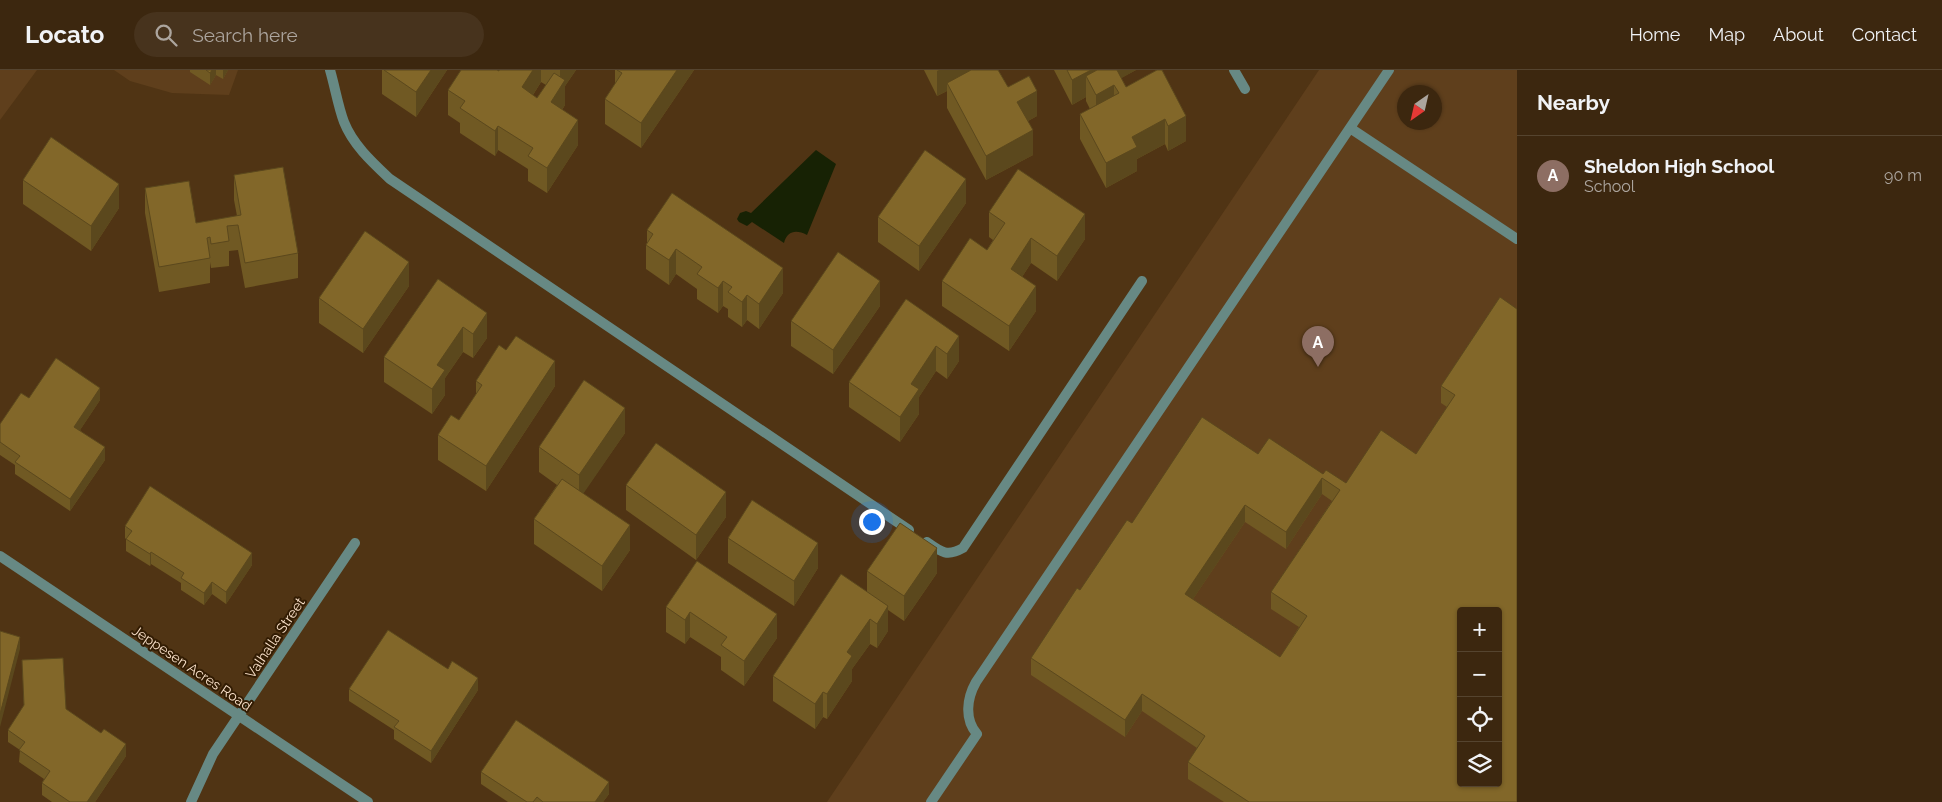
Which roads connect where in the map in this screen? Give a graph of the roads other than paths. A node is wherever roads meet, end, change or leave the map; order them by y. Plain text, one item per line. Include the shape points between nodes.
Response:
1 (330, 70) edge
2 (1234, 70) edge
3 (1389, 70) edge
4 (1245, 89) dead end
5 (1350, 128) junction
6 (1517, 239) edge
7 (1142, 282) dead end
8 (355, 543) dead end
9 (0, 556) edge
10 (239, 716) junction
11 (191, 802) edge
12 (368, 802) edge
13 (931, 802) edge

1 - 7 street via 344,123 356,144 390,179 932,546 950,554 964,548 970,540
2 - 4 street
3 - 5 street
5 - 6 street
5 - 13 street via 976,682 968,708 969,723 976,734
8 - 10 street, Valhalla Street
9 - 10 street, Jeppesen Acres Road
10 - 11 street, Valhalla Street via 208,763
10 - 12 street, Jeppesen Acres Road

